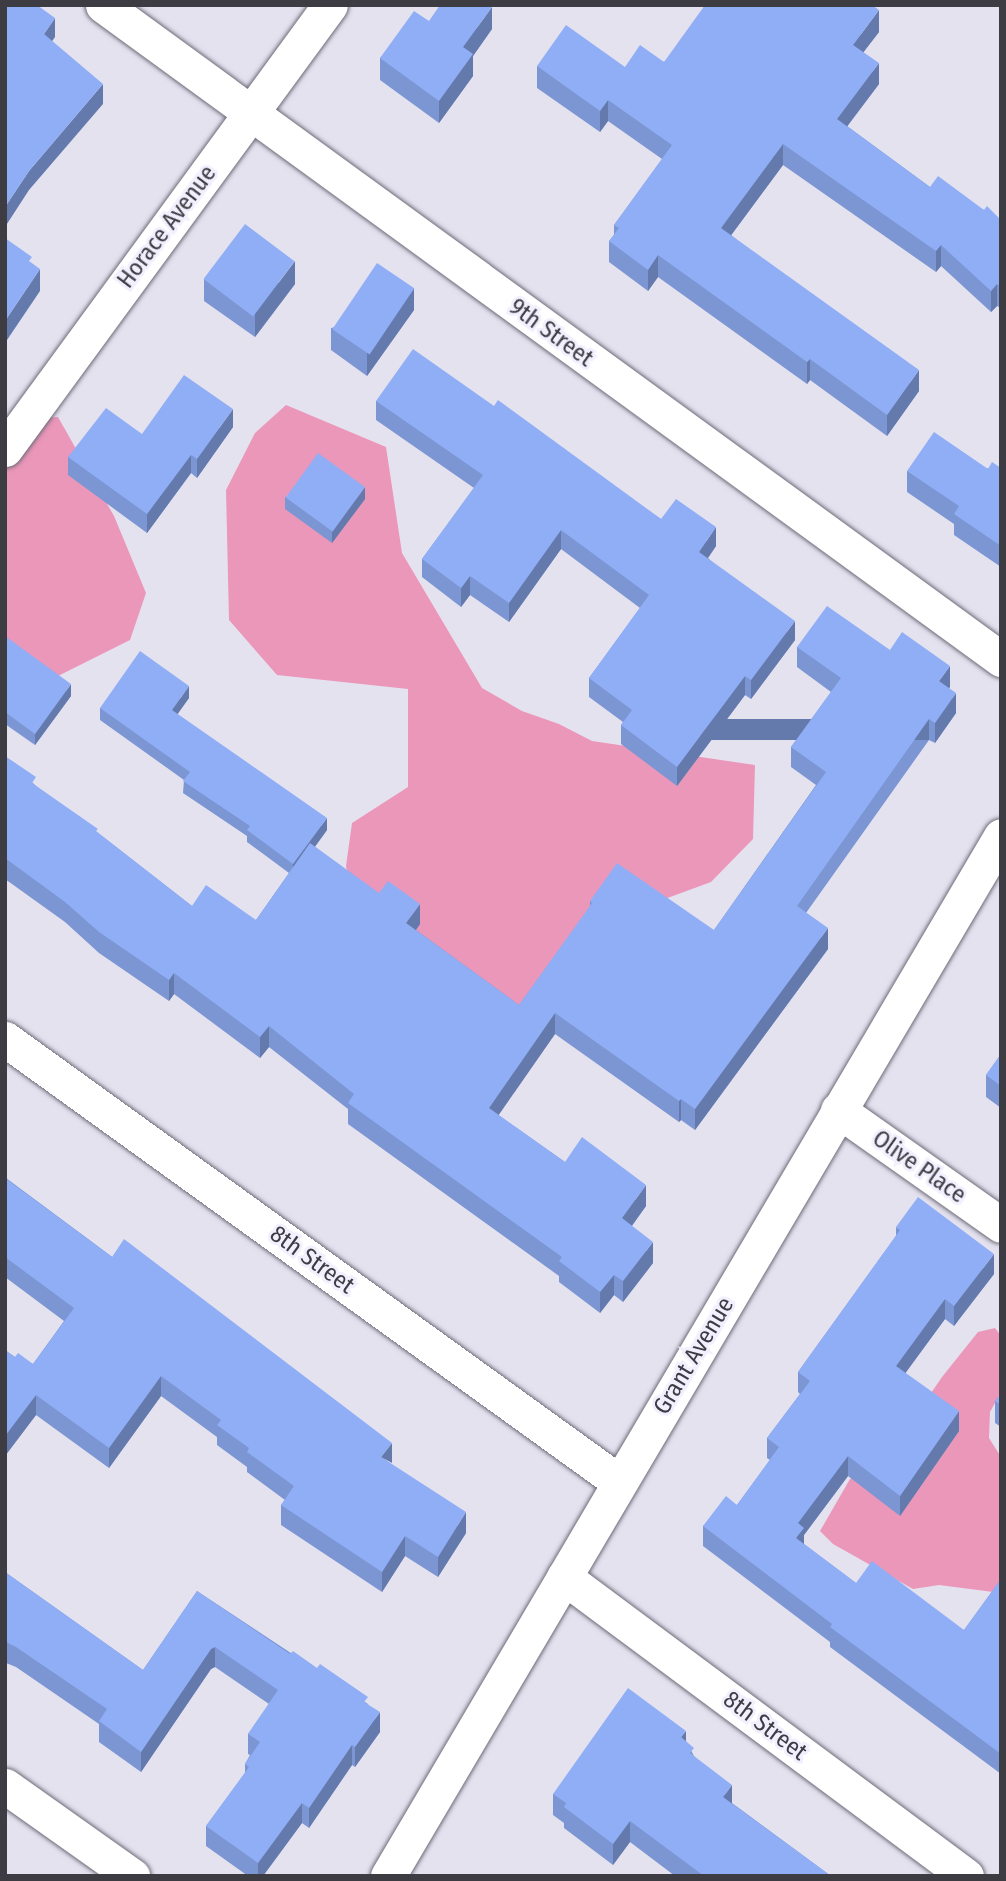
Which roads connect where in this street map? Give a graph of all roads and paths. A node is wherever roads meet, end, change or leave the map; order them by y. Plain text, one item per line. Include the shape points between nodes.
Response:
1 (103, 5) edge
2 (330, 5) edge
3 (252, 114) junction
4 (5, 449) edge
5 (1001, 659) edge
6 (1001, 836) edge
7 (5, 1039) edge
8 (838, 1110) junction
9 (1001, 1225) edge
10 (619, 1482) junction
11 (564, 1577) junction
12 (5, 1786) edge
13 (132, 1876) edge
14 (388, 1876) edge
15 (965, 1876) edge

1 - 3 street, 9th Street
2 - 3 street, Horace Avenue
3 - 4 street, Horace Avenue
3 - 5 street, 9th Street
6 - 8 street, Grant Avenue
7 - 10 street, 8th Street
8 - 9 street, Olive Place
8 - 10 street, Grant Avenue
10 - 11 street, Grant Avenue
11 - 14 street, Grant Avenue
11 - 15 street, 8th Street
12 - 13 street

